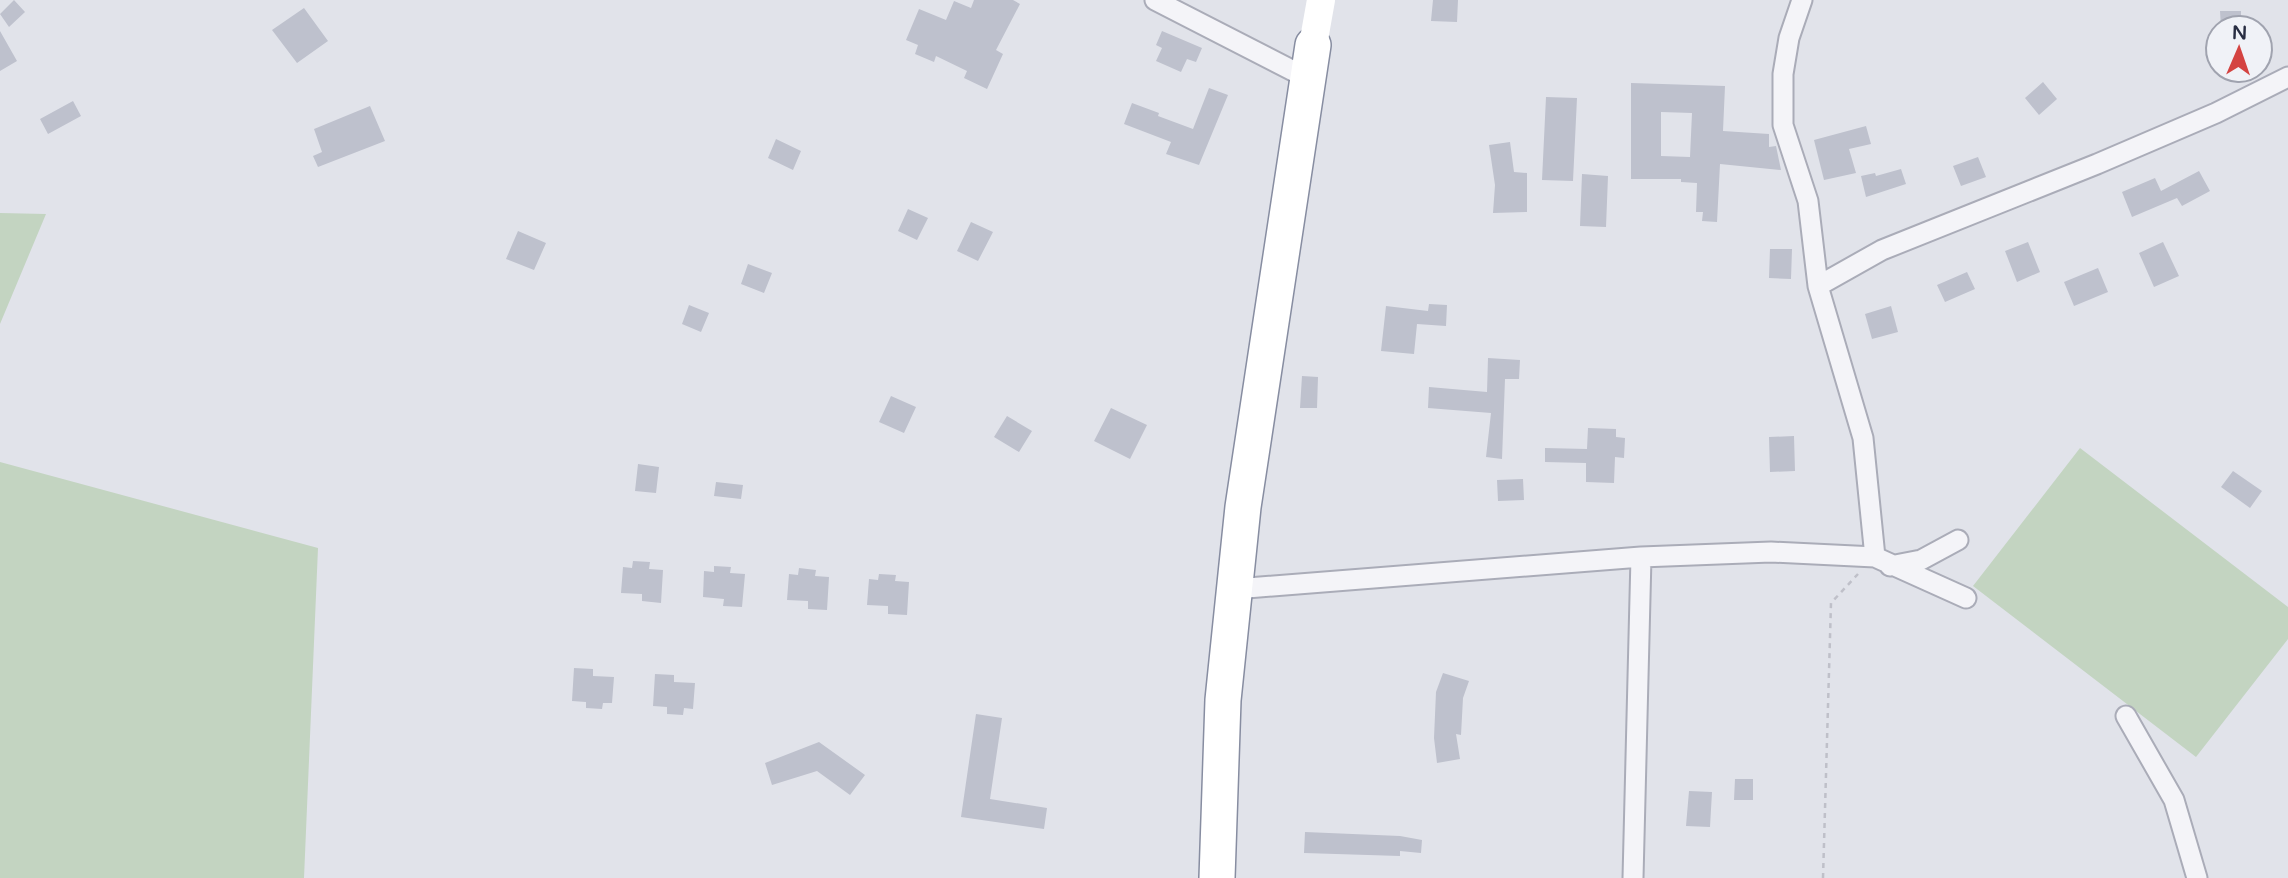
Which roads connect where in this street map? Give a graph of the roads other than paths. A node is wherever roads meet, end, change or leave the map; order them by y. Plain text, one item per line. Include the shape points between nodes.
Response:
1 (1155, 0) edge
2 (1308, 0) edge
3 (1321, 0) edge
4 (1802, 0) edge
5 (1313, 45) junction
6 (2288, 77) edge
7 (1309, 79) junction
8 (1818, 286) junction
9 (1958, 540) dead end
10 (1641, 558) junction
11 (1882, 561) junction
12 (1235, 589) junction
13 (1966, 598) dead end
14 (2126, 716) dead end
15 (1217, 878) edge
16 (1633, 878) edge
17 (2197, 878) edge

1 - 7 street
2 - 5 street
3 - 5 street
4 - 8 street via 1788,37 1783,125 1808,201
5 - 7 highway
6 - 8 street via 2109,159 1882,250
7 - 12 highway via 1243,507
8 - 11 street via 1863,438
9 - 11 street via 1921,560
10 - 11 street via 1771,552
10 - 12 street
10 - 16 street
11 - 13 street
12 - 15 highway via 1223,699
14 - 17 street via 2174,800

